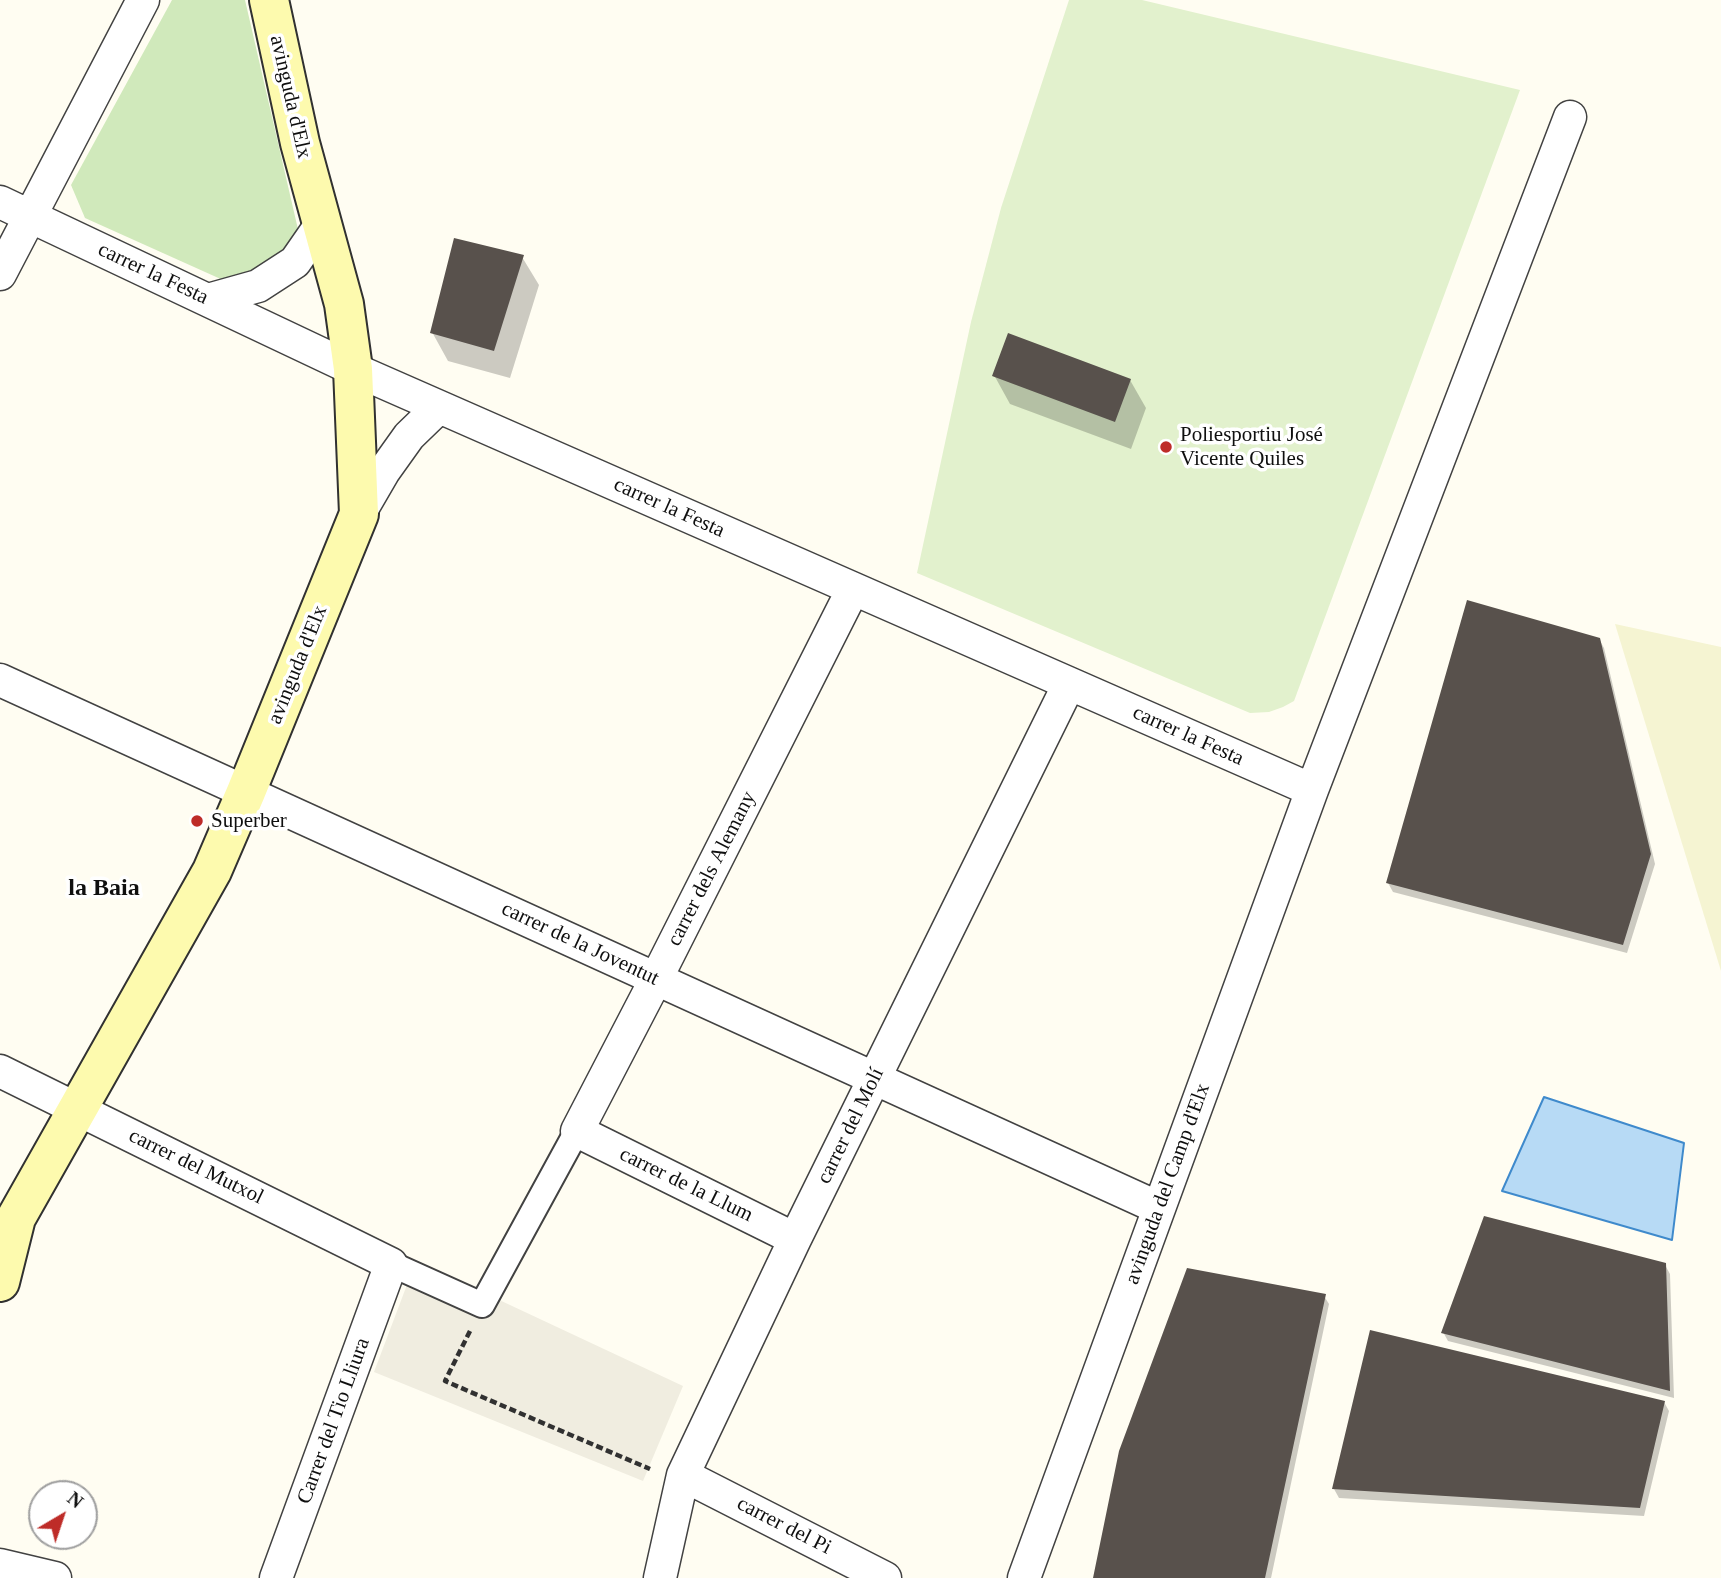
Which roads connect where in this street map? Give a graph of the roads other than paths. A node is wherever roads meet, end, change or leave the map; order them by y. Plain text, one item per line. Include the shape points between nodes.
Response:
1 (143, 0) edge
2 (269, 0) edge
3 (1570, 117) dead end
4 (0, 202) edge
5 (31, 216) junction
6 (322, 223) junction
7 (0, 274) edge
8 (208, 300) junction
9 (353, 369) junction
10 (439, 407) junction
11 (359, 514) junction
12 (853, 589) junction
13 (0, 680) edge
14 (1069, 684) junction
15 (1311, 790) junction
16 (246, 792) junction
17 (656, 979) junction
18 (0, 1071) edge
19 (874, 1078) junction
20 (78, 1109) junction
21 (577, 1131) junction
22 (1159, 1208) junction
23 (795, 1239) junction
24 (391, 1264) junction
25 (0, 1282) edge
26 (683, 1475) junction
27 (0, 1565) edge
28 (55, 1578) edge
29 (276, 1578) edge
30 (660, 1578) edge
31 (885, 1578) edge
32 (1024, 1578) edge

1 - 5 street
2 - 6 main road, avinguda d'Elx
3 - 15 street, avinguda del Camp d'Elx
4 - 5 street, carrer la Festa
5 - 7 street
5 - 8 street, carrer la Festa
6 - 8 street via 295,262 258,286
6 - 9 main road, avinguda d'Elx via 344,304
8 - 9 street, carrer la Festa
9 - 10 street, carrer la Festa
9 - 11 main road, avinguda d'Elx
10 - 11 street via 409,436
10 - 12 street, carrer la Festa
11 - 16 main road, avinguda d'Elx
12 - 14 street, carrer la Festa
12 - 17 street, carrer dels Alemany
13 - 16 street, carrer de la Joventut
14 - 15 street, carrer la Festa
14 - 19 street, carrer del Molí
15 - 22 street, avinguda del Camp d'Elx
16 - 17 street, carrer de la Joventut
16 - 20 main road, avinguda d'Elx via 212,871
17 - 19 street, carrer de la Joventut
17 - 21 street, carrer dels Alemany
18 - 20 street, carrer del Mutxol
19 - 22 street, carrer de la Joventut
19 - 23 street, carrer del Molí
20 - 24 street, carrer del Mutxol
20 - 25 main road, avinguda d'Elx via 16,1218
21 - 23 street, carrer de la Llum
21 - 24 street, carrer dels Alemany via 485,1300
22 - 32 street, avinguda del Camp d'Elx
23 - 26 street, carrer del Molí
24 - 29 street, Carrer del Tio Lliura
26 - 30 street, carrer del Molí
26 - 31 street, carrer del Pi
27 - 28 street

